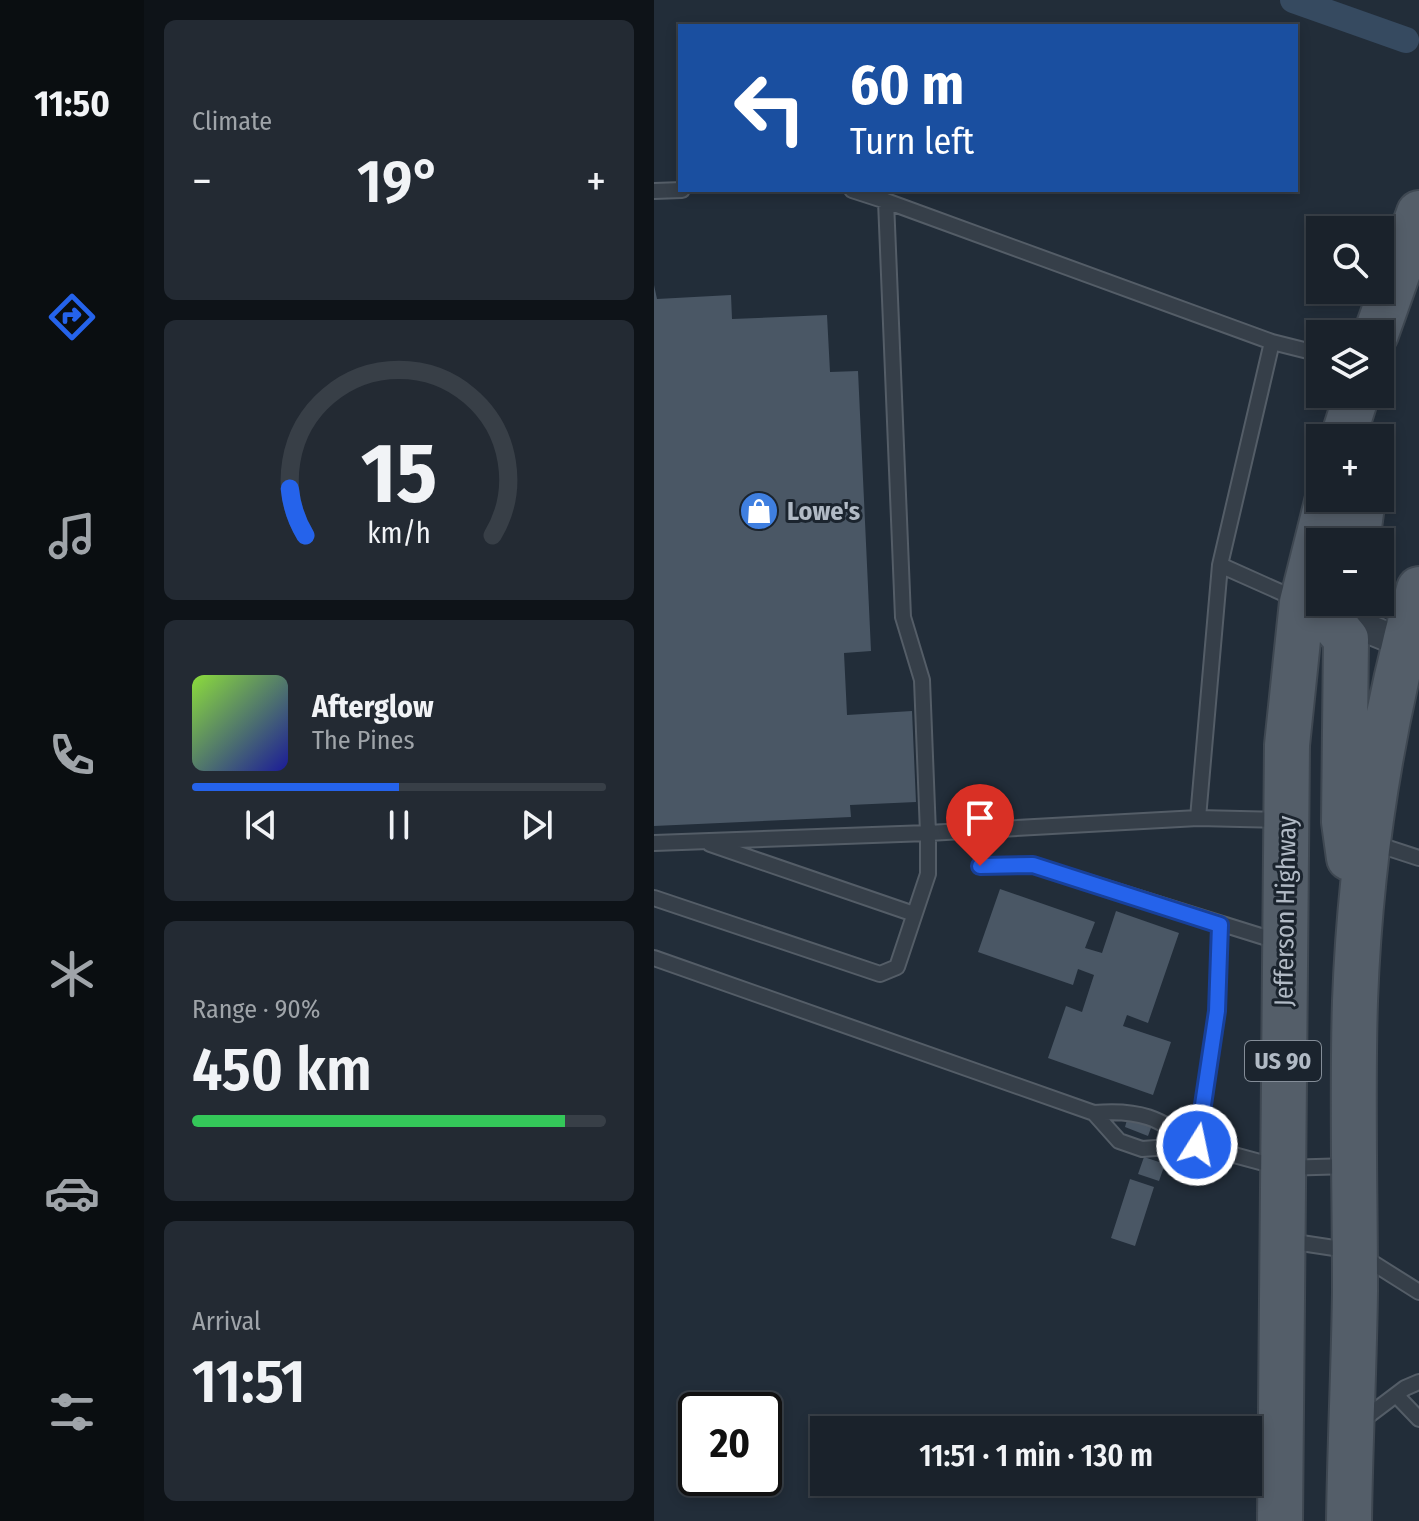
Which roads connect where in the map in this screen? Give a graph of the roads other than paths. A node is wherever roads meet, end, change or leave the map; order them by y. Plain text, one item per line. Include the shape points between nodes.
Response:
1 (678, 190) edge
2 (654, 191) edge
3 (858, 192) edge
4 (886, 201) junction
5 (1419, 213) edge
6 (1381, 320) edge
7 (1272, 342) junction
8 (1306, 350) edge
9 (1220, 565) junction
10 (1419, 589) edge
11 (1306, 599) edge
12 (1332, 616) edge
13 (1336, 616) edge
14 (1346, 616) edge
15 (1411, 647) edge
16 (1198, 818) junction
17 (1286, 820) junction
18 (928, 833) junction
19 (700, 841) junction
20 (1369, 842) junction
21 (654, 843) edge
22 (1419, 858) edge
23 (980, 866) dead end
24 (654, 898) edge
25 (1363, 898) junction
26 (914, 914) junction
27 (1220, 925) junction
28 (1285, 943) junction
29 (654, 958) edge
30 (1094, 1113) junction
31 (1197, 1145) junction
32 (1354, 1166) junction
33 (1282, 1168) junction
34 (1281, 1240) junction
35 (1354, 1251) junction
36 (1419, 1292) edge
37 (1419, 1382) edge
38 (1396, 1395) junction
39 (1419, 1419) edge
40 (1350, 1429) junction
41 (1280, 1521) edge
42 (1349, 1521) edge

1 - 2 lane
3 - 4 lane
4 - 7 lane
4 - 18 lane via 903,617 922,680
5 - 6 main road
7 - 8 lane
7 - 9 lane
9 - 11 lane
9 - 16 lane
10 - 15 main road, US 90
12 - 17 main road, Jefferson Highway / US 90 via 1287,745
13 - 25 main road via 1346,639 1344,822 1350,865
14 - 15 street
15 - 20 main road, US 90
16 - 17 lane
16 - 18 lane
17 - 28 main road, Jefferson Highway / US 90
18 - 19 lane
18 - 26 lane via 928,874
19 - 21 lane
19 - 26 lane
20 - 22 lane
20 - 25 main road, US 90
23 - 27 lane via 1033,865
24 - 26 lane via 880,974 897,967
25 - 32 main road, US 90 via 1355,998
27 - 28 lane
27 - 31 lane via 1217,1011
28 - 33 main road, Jefferson Highway / US 90
29 - 30 lane
30 - 31 lane via 1130,1110 1162,1121
30 - 31 lane via 1119,1141 1142,1149
31 - 33 lane
32 - 33 lane
32 - 35 main road, US 90
33 - 34 main road, Jefferson Highway / US 90
34 - 35 lane
34 - 41 main road, Jefferson Highway / US 90
35 - 36 lane
35 - 40 main road, US 90
37 - 38 lane
38 - 39 lane
38 - 40 lane
40 - 42 main road, US 90

